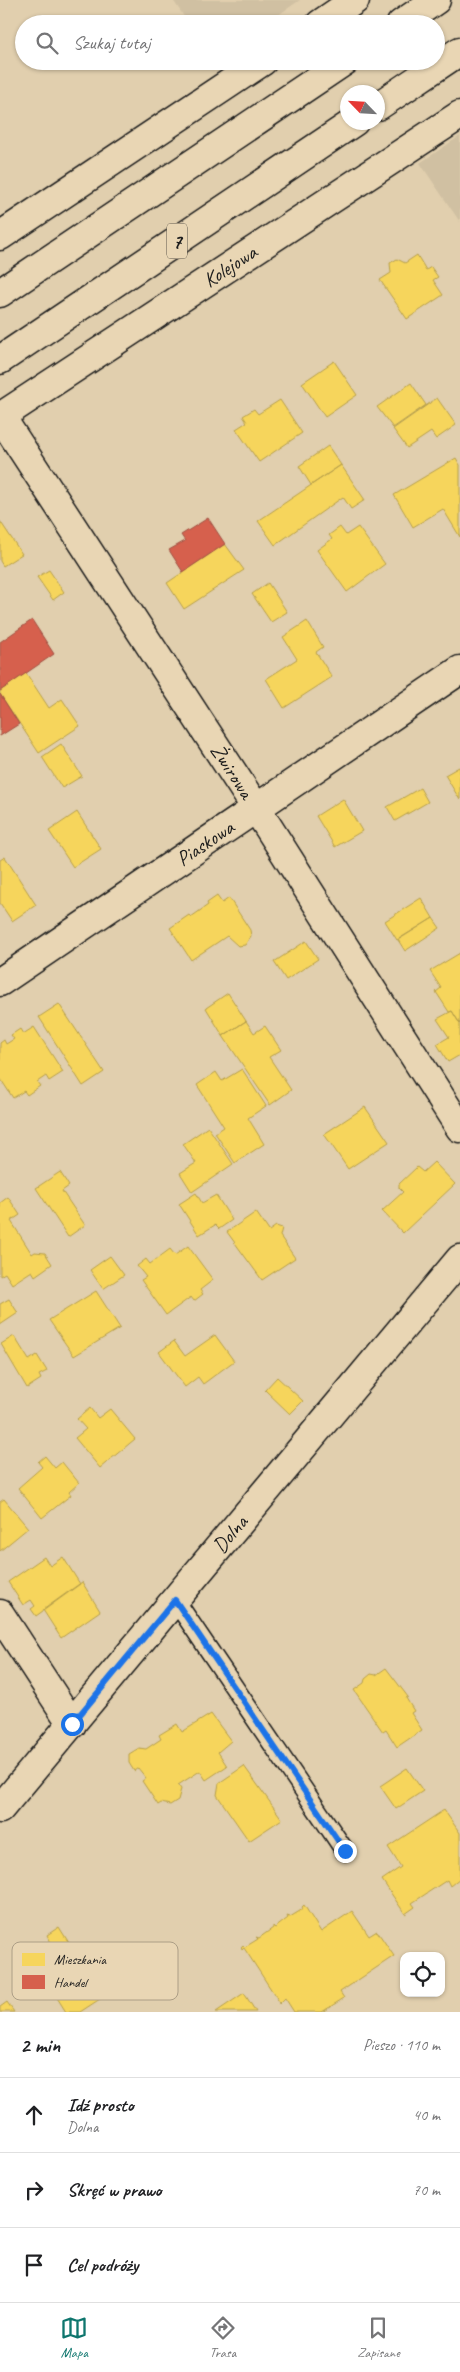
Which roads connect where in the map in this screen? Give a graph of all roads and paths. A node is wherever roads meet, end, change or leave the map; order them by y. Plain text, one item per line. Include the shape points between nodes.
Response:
1 (356, 0) edge
2 (436, 0) edge
3 (334, 15) edge
4 (414, 15) edge
5 (460, 51) edge
6 (445, 61) edge
7 (249, 70) edge
8 (332, 70) edge
9 (432, 70) edge
10 (385, 101) edge
11 (460, 115) edge
12 (342, 130) edge
13 (0, 236) edge
14 (0, 293) edge
15 (0, 360) edge
16 (0, 417) edge
17 (460, 670) edge
18 (256, 808) junction
19 (0, 982) edge
20 (460, 1128) edge
21 (460, 1259) edge
22 (175, 1600) junction
23 (0, 1614) edge
24 (72, 1724) junction
25 (0, 1809) edge
26 (345, 1851) dead end

1 - 3 main road
2 - 4 main road
5 - 6 main road
7 - 13 main road
8 - 14 main road
9 - 10 main road
11 - 16 main road, Kolejowa
12 - 15 main road, 7
16 - 18 main road, Żwirowa
17 - 18 main road, Piaskowa
18 - 19 main road, Piaskowa
18 - 20 main road, Żwirowa
21 - 22 main road, Dolna
22 - 24 main road, Dolna
22 - 26 lane
23 - 24 main road
24 - 25 main road, Dolna

